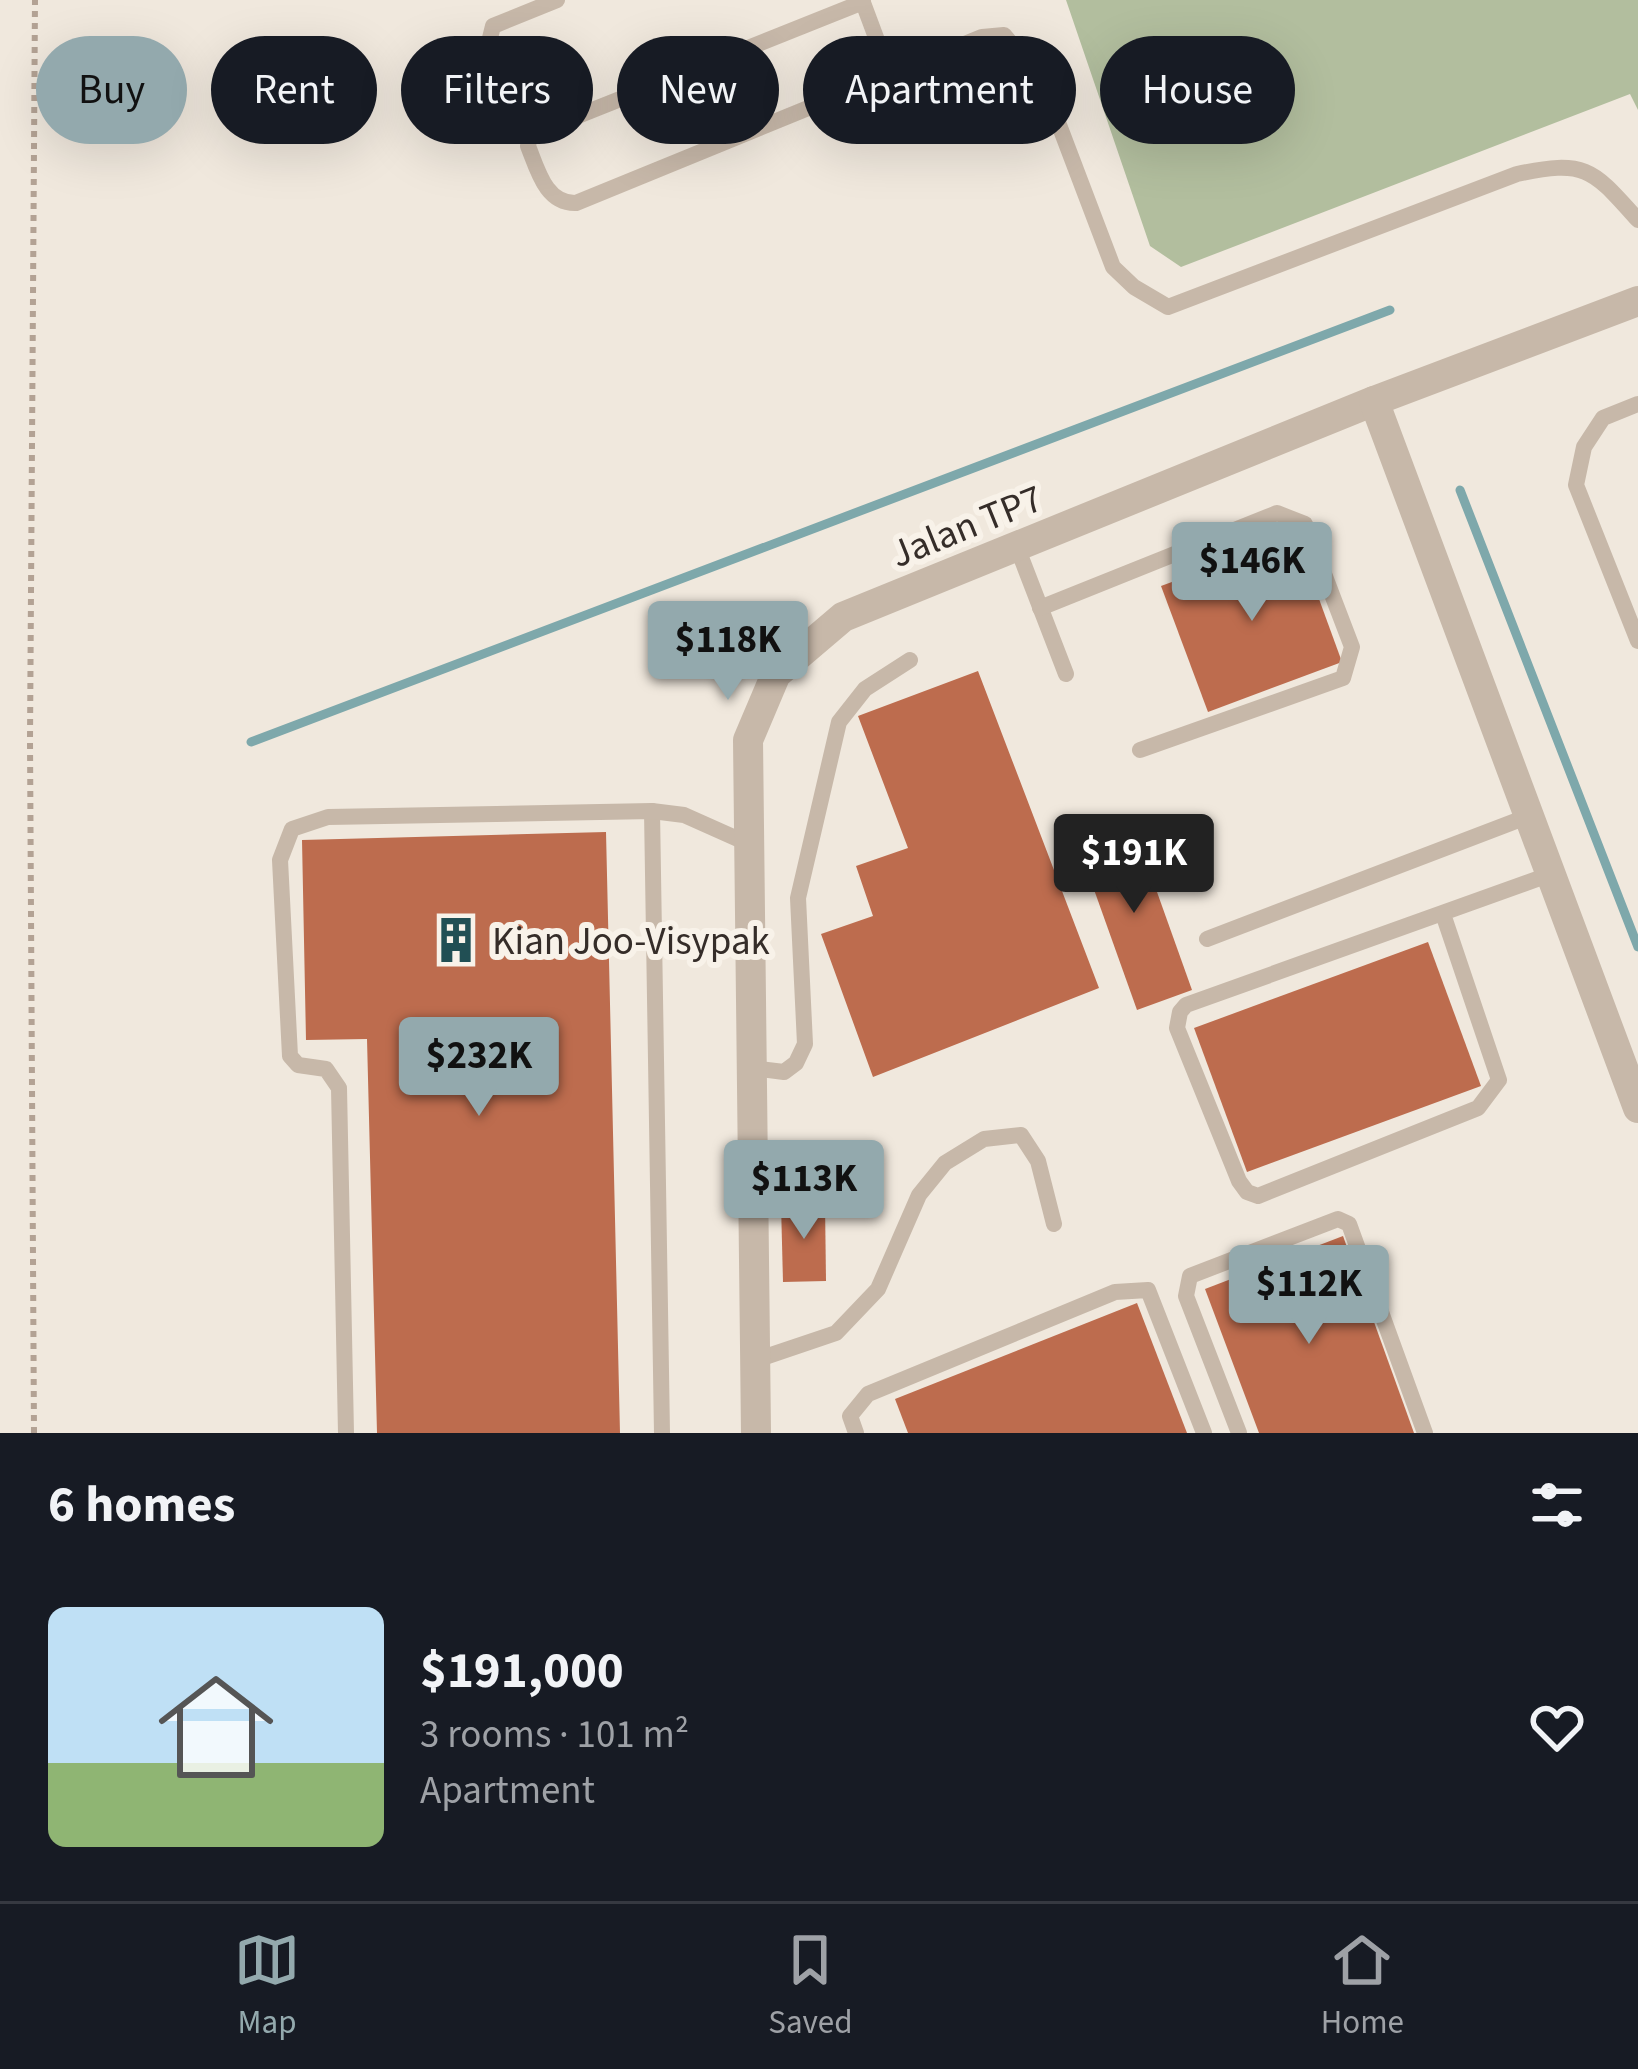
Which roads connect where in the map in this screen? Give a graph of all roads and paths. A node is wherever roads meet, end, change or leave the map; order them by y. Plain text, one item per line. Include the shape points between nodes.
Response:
1 (35, 0) edge
2 (557, 0) edge
3 (862, 1) edge
4 (490, 36) edge
5 (875, 36) edge
6 (593, 110) edge
7 (803, 110) edge
8 (530, 144) edge
9 (1066, 144) edge
10 (1638, 220) edge
11 (1638, 301) edge
12 (1374, 401) junction
13 (1638, 404) edge
14 (1017, 547) junction
15 (1638, 585) edge
16 (1618, 592) junction
17 (1040, 608) junction
18 (1638, 641) edge
19 (910, 660) dead end
20 (1066, 674) dead end
21 (1140, 750) dead end
22 (652, 811) junction
23 (1528, 816) junction
24 (749, 844) junction
25 (1551, 874) junction
26 (1443, 914) junction
27 (1207, 939) dead end
28 (752, 1068) junction
29 (1638, 1108) edge
30 (1054, 1224) dead end
31 (755, 1360) junction
32 (34, 1433) edge
33 (346, 1433) edge
34 (662, 1433) edge
35 (756, 1433) edge
36 (856, 1433) edge
37 (1204, 1433) edge
38 (1239, 1433) edge
39 (1425, 1433) edge

1 - 32 path
2 - 4 lane via 493,26
3 - 5 lane
3 - 6 lane
7 - 8 lane via 576,203 550,194
9 - 10 lane via 1113,267 1168,307 1554,166 1596,173
11 - 12 street, Jalan TP7
12 - 14 street, Jalan TP7
12 - 23 street
13 - 16 lane via 1603,418 1584,447 1576,485
14 - 17 lane
14 - 24 street, Jalan TP7 via 843,617 776,674 748,740
15 - 16 lane
16 - 18 lane
17 - 20 lane
17 - 21 lane via 1277,513 1306,524 1352,647 1343,678
19 - 28 lane via 865,689 838,722 798,898 805,1043 784,1072
22 - 24 lane via 684,814
22 - 33 lane via 328,817 292,829 280,860 290,1056 326,1069 339,1088
22 - 34 lane
23 - 25 street
23 - 27 lane
24 - 28 street, Jalan TP7
25 - 26 lane
25 - 29 street
26 - 26 lane via 1499,1080 1491,1094 1478,1108 1258,1196 1247,1192 1178,1028 1180,1012
28 - 31 street, Jalan TP7
30 - 31 lane via 1037,1161 1021,1136 985,1139 945,1163 919,1195 878,1289 836,1333
31 - 35 street, Jalan TP7
36 - 37 lane via 850,1416 868,1394 1115,1292 1148,1290
38 - 39 lane via 1186,1296 1190,1276 1338,1219 1349,1224

